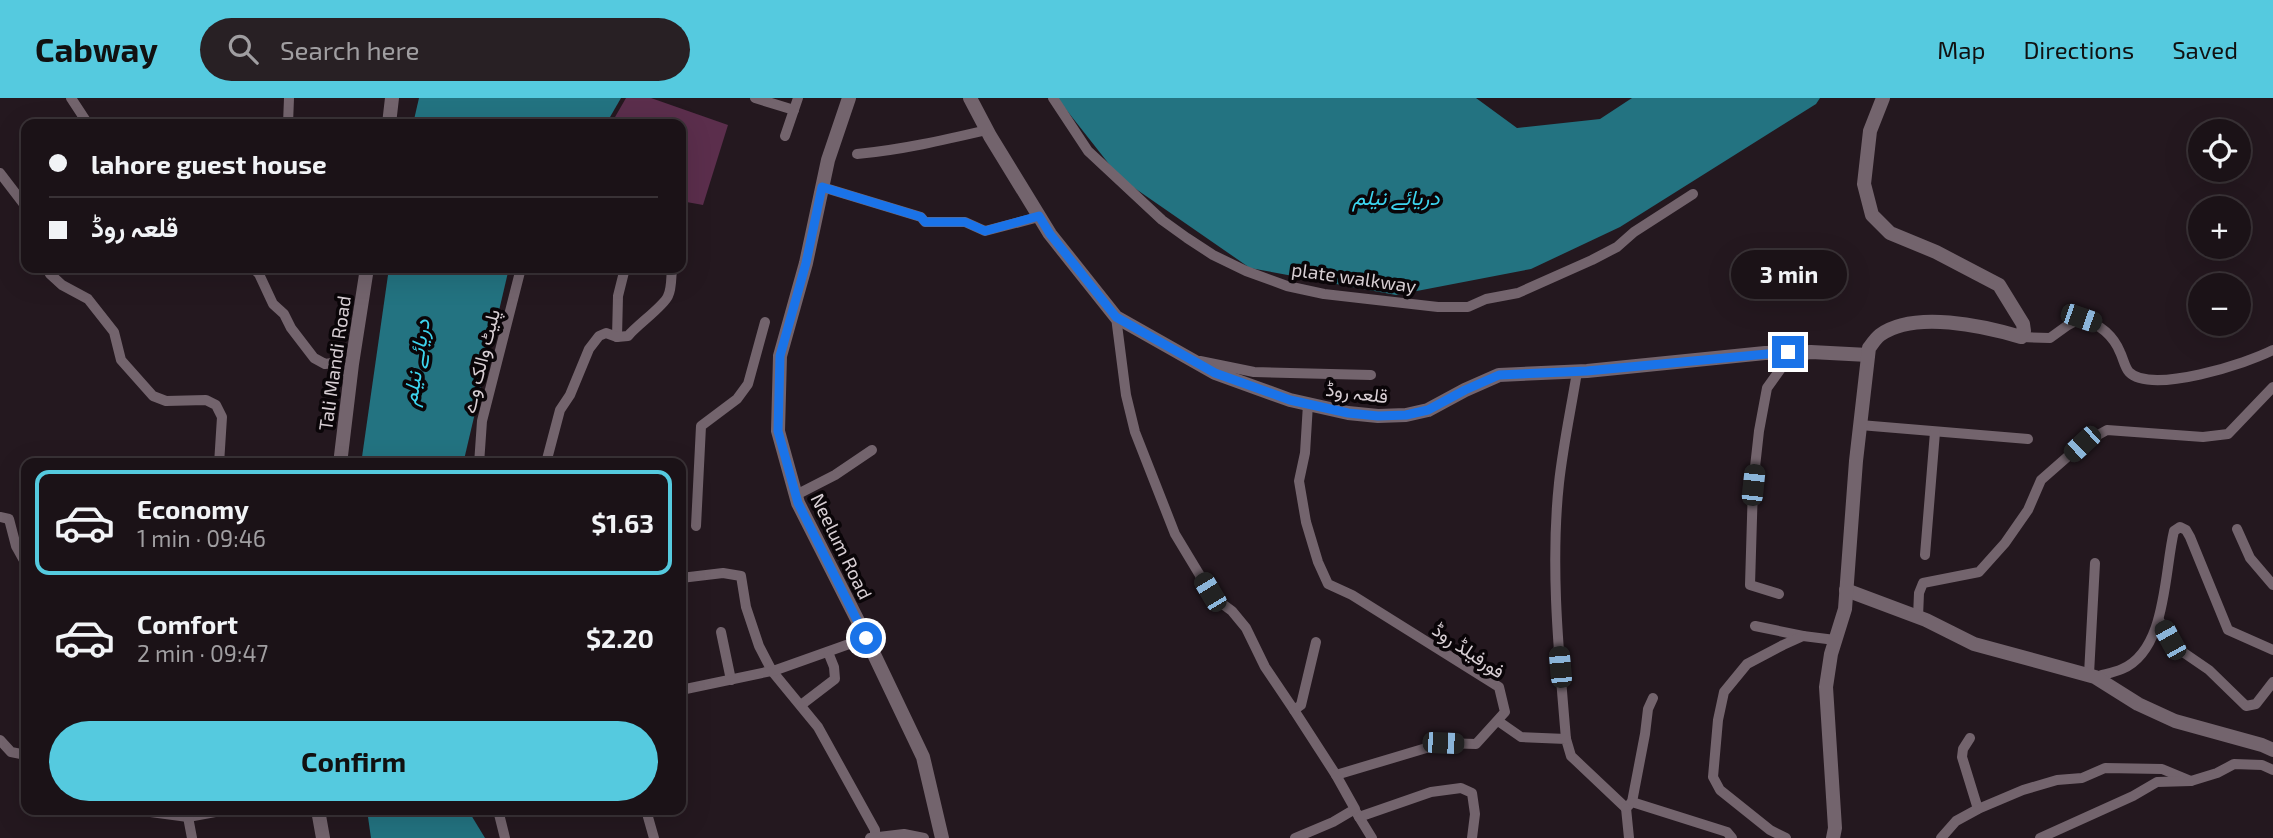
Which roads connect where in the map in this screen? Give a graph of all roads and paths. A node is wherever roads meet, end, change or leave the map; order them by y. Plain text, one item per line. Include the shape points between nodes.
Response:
1 (71, 98) edge
2 (289, 98) edge
3 (392, 98) edge
4 (755, 98) edge
5 (798, 98) edge
6 (849, 98) edge
7 (970, 98) edge
8 (1053, 98) edge
9 (1883, 98) edge
10 (794, 110) junction
11 (85, 119) edge
12 (288, 119) edge
13 (390, 119) edge
14 (987, 130) junction
15 (786, 136) dead end
16 (857, 154) dead end
17 (0, 173) edge
18 (822, 187) junction
19 (1693, 194) dead end
20 (21, 200) edge
21 (1039, 216) junction
22 (50, 273) edge
23 (258, 273) edge
24 (367, 273) edge
25 (520, 273) edge
26 (624, 273) edge
27 (671, 273) edge
28 (1116, 317) junction
29 (765, 322) dead end
30 (617, 337) junction
31 (2021, 337) junction
32 (2273, 350) edge
33 (1811, 352) junction
34 (1868, 355) junction
35 (1192, 360) junction
36 (1577, 372) junction
37 (1371, 375) dead end
38 (350, 377) junction
39 (2273, 387) edge
40 (1308, 404) junction
41 (1860, 425) junction
42 (1936, 432) junction
43 (2028, 439) dead end
44 (872, 450) dead end
45 (219, 458) edge
46 (341, 458) edge
47 (479, 458) edge
48 (547, 458) edge
49 (796, 495) junction
50 (0, 517) edge
51 (696, 526) dead end
52 (2237, 529) dead end
53 (21, 554) edge
54 (1925, 555) dead end
55 (2095, 563) dead end
56 (686, 577) edge
57 (2273, 585) edge
58 (1846, 590) junction
59 (1779, 594) dead end
60 (1918, 617) junction
61 (2159, 620) junction
62 (1755, 626) dead end
63 (721, 632) dead end
64 (1804, 636) junction
65 (866, 638) junction
66 (1835, 640) junction
67 (1316, 642) dead end
68 (2273, 650) edge
69 (828, 652) junction
70 (772, 671) junction
71 (2092, 676) junction
72 (731, 680) junction
73 (2273, 682) edge
74 (686, 689) edge
75 (1653, 698) dead end
76 (801, 705) junction
77 (1294, 710) junction
78 (1498, 721) junction
79 (1970, 738) dead end
80 (1566, 739) junction
81 (0, 740) edge
82 (2273, 750) edge
83 (21, 754) edge
84 (2273, 770) edge
85 (1336, 775) junction
86 (2191, 781) junction
87 (1629, 805) junction
88 (1978, 809) junction
89 (1357, 813) junction
90 (173, 815) edge
91 (199, 815) edge
92 (319, 815) edge
93 (499, 815) edge
94 (647, 815) edge
95 (188, 817) junction
96 (875, 837) edge
97 (192, 838) edge
98 (323, 838) edge
99 (505, 838) edge
100 (654, 838) edge
101 (870, 838) edge
102 (924, 838) edge
103 (942, 838) edge
104 (1295, 838) edge
105 (1372, 838) edge
106 (1472, 838) edge
107 (1629, 838) edge
108 (1732, 838) edge
109 (1786, 838) edge
110 (1833, 838) edge
111 (1941, 838) edge
112 (2040, 838) edge

1 - 11 street
2 - 12 street
3 - 13 street
4 - 10 street
5 - 10 street
6 - 18 street, Neelum Road
7 - 14 street, قلعہ روڈ
8 - 19 street, plate walkway via 1088,151 1162,220 1246,271 1324,294 1468,307 1517,293 1592,260
9 - 31 street via 1870,131 1864,184 1872,215 1890,233 1999,285 2023,324
10 - 15 street
14 - 16 street via 904,149
14 - 21 street, قلعہ روڈ
17 - 20 street
18 - 21 street via 925,222 965,222 985,231
18 - 49 street, Neelum Road via 780,356 778,431
21 - 28 street, قلعہ روڈ
22 - 45 street via 89,299 114,332 121,360 153,396 166,401 206,400 216,405 222,417
23 - 38 street via 273,304 314,358 332,363
24 - 38 street, Tali Mandi Road
25 - 47 street, پلیٹ والک وے via 482,421
26 - 30 street
27 - 30 street via 668,298 628,336
28 - 35 street, قلعہ روڈ
28 - 77 street via 1135,432 1175,534 1213,597 1246,628
29 - 51 street via 748,384 737,399 701,426
30 - 48 street via 606,333 589,349 560,410
31 - 32 street via 2050,338 2081,318 2097,324 2116,343 2129,372 2144,380 2178,379
31 - 34 street via 1950,322 1903,324 1879,335
33 - 34 street, قلعہ روڈ
33 - 36 street, قلعہ روڈ
33 - 59 street via 1783,367 1767,388 1759,431 1750,585
34 - 41 street
35 - 37 street via 1254,372
35 - 40 street, قلعہ روڈ via 1215,373
36 - 40 street, قلعہ روڈ via 1499,375 1428,410 1406,415 1348,413
36 - 80 street via 1559,484 1556,574
38 - 46 street, Tali Mandi Road
39 - 60 street via 2228,435 2108,430 2082,444 2041,480 2006,543 1979,572 1923,583
40 - 78 street, فورفیلڈ روڈ via 1299,481 1306,522 1328,584 1499,687 1505,712
41 - 42 street
41 - 58 street
42 - 43 street
42 - 54 street
44 - 49 street
49 - 65 street, Neelum Road
50 - 53 street via 9,519
52 - 57 street via 2250,558
55 - 71 street
56 - 70 street via 741,576 746,607
58 - 60 street
58 - 66 street
60 - 71 street via 1974,644
61 - 68 street via 2171,543 2180,527 2190,537 2228,630
61 - 71 street via 2146,649 2136,659 2123,669
61 - 73 street via 2174,646 2209,670 2246,706 2256,704
62 - 64 street
63 - 72 street
64 - 66 street
64 - 109 street via 1747,664 1724,692 1714,757 1713,777 1720,790
65 - 69 street
65 - 103 street, Neelum Road via 923,757
66 - 110 street via 1826,687
67 - 77 street via 1301,705
69 - 70 street
69 - 76 street via 835,679
70 - 72 street
70 - 76 street
71 - 82 street via 2175,721
72 - 74 street
75 - 87 street
76 - 96 street via 818,727
77 - 85 street
78 - 80 street via 1521,737
78 - 85 street via 1476,744 1443,743
79 - 88 street via 1962,757
80 - 87 street via 1571,756
81 - 83 street via 11,752
84 - 86 street via 2234,764
85 - 89 street
86 - 88 street via 2162,769 2105,768 2082,778 2057,779
86 - 112 street via 2157,782
87 - 107 street
87 - 108 street via 1727,832
88 - 111 street via 1956,821
89 - 104 street
89 - 105 street
89 - 106 street via 1461,788 1472,793
90 - 95 street
91 - 95 street
92 - 98 street
93 - 99 street
94 - 100 street
95 - 97 street
96 - 101 street
96 - 102 street via 904,834

